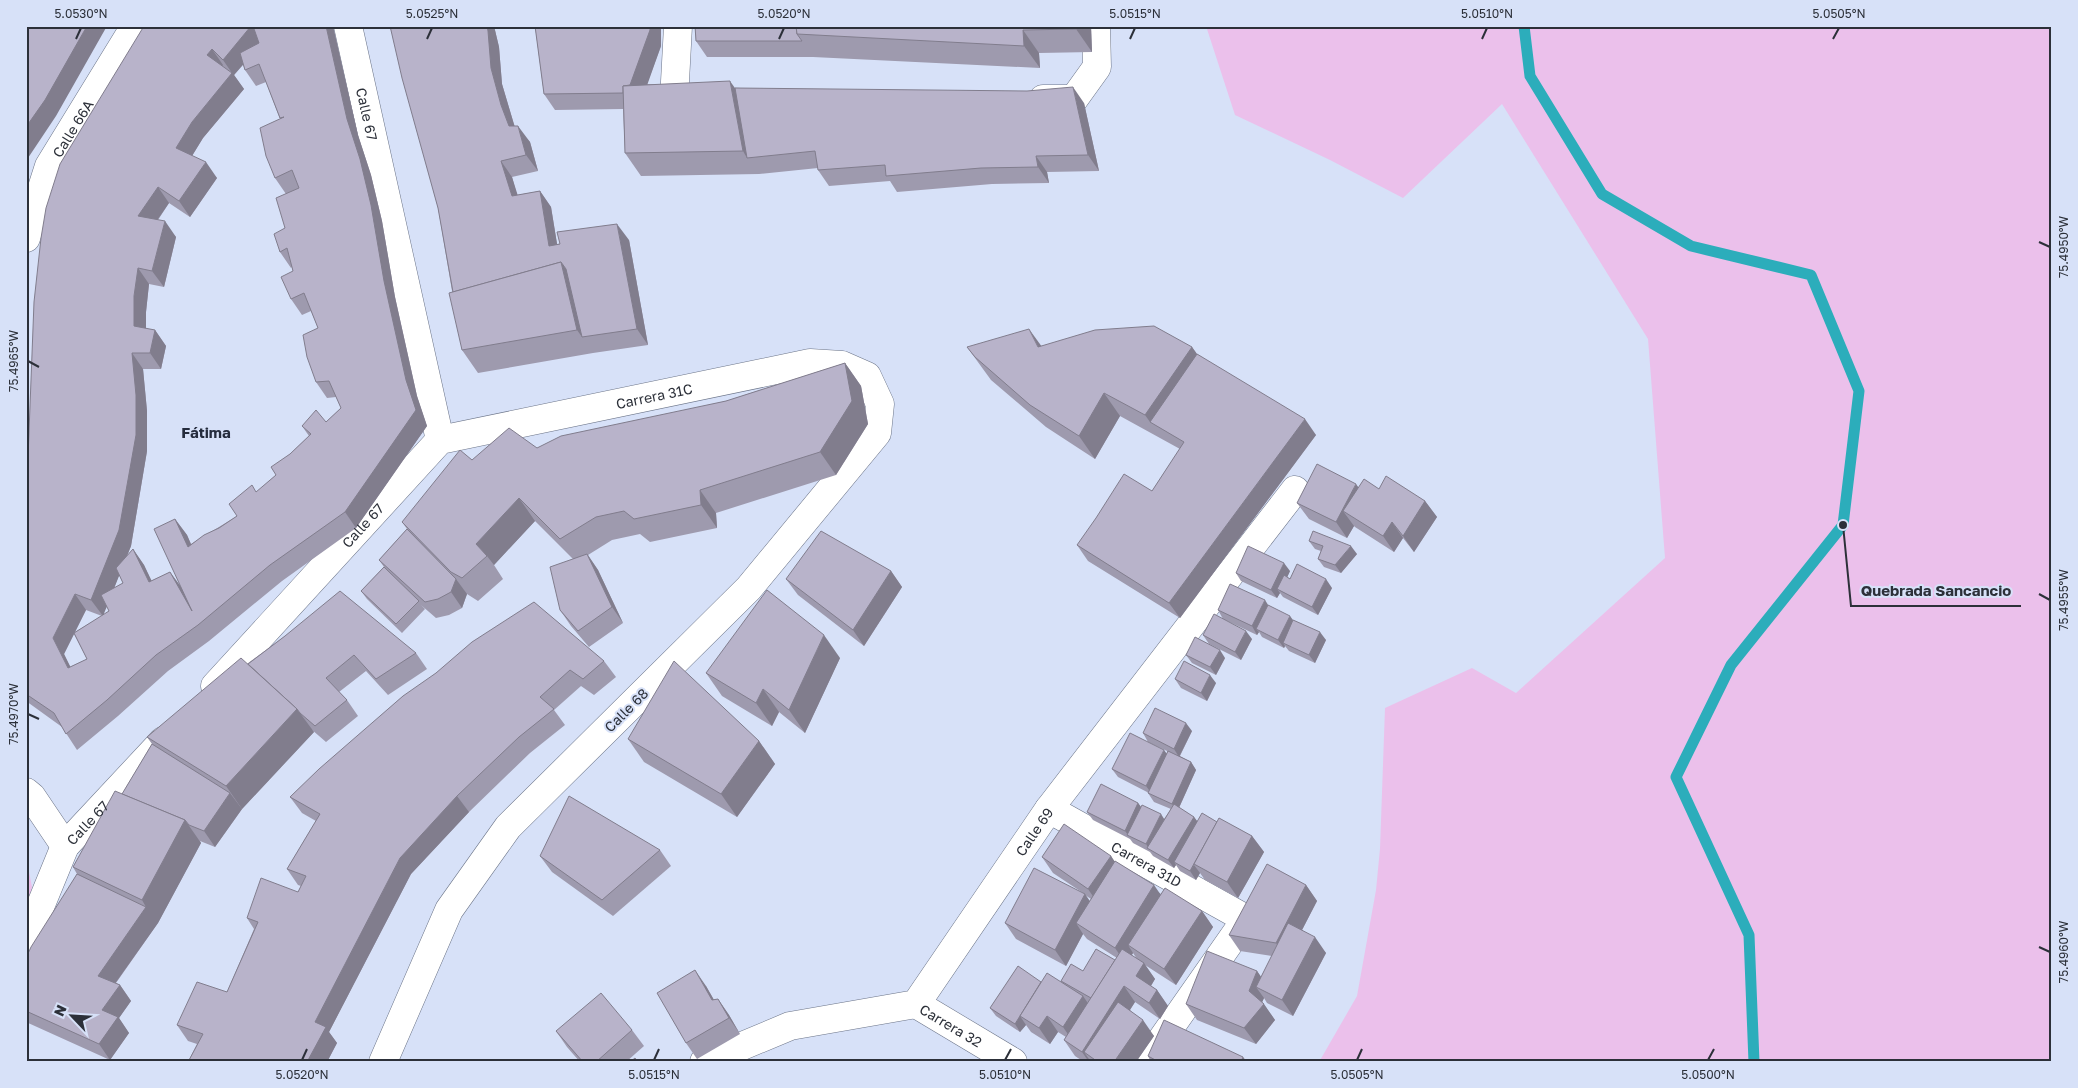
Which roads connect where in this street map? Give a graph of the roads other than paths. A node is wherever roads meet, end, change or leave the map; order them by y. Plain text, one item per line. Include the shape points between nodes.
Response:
1 (135, 26) edge
2 (348, 26) edge
3 (678, 26) edge
4 (1096, 26) edge
5 (1016, 99) edge
6 (723, 100) edge
7 (26, 238) edge
8 (867, 376) joint
9 (440, 440) junction
10 (1295, 490) dead end
11 (200, 702) edge
12 (179, 724) edge
13 (26, 792) edge
14 (1050, 809) junction
15 (65, 846) junction
16 (26, 941) edge
17 (916, 1004) junction
18 (383, 1062) edge
19 (704, 1062) edge
20 (1013, 1062) edge
21 (1146, 1062) edge

1 - 7 street, Calle 66A via 49,166
2 - 9 street, Calle 67
3 - 6 street via 674,100
4 - 5 street via 1097,67 1074,99
8 - 9 street, Carrera 31C via 842,365 810,363
8 - 18 street, Calle 68 via 880,404 877,432 749,588 508,827 449,910
9 - 11 street, Calle 67
10 - 14 street, Calle 69
12 - 15 street, Calle 67
13 - 15 street
14 - 17 street, Calle 69
14 - 21 street, Carrera 31D via 1246,919
15 - 16 street, Calle 67
17 - 19 street via 790,1026
17 - 20 street, Carrera 32

